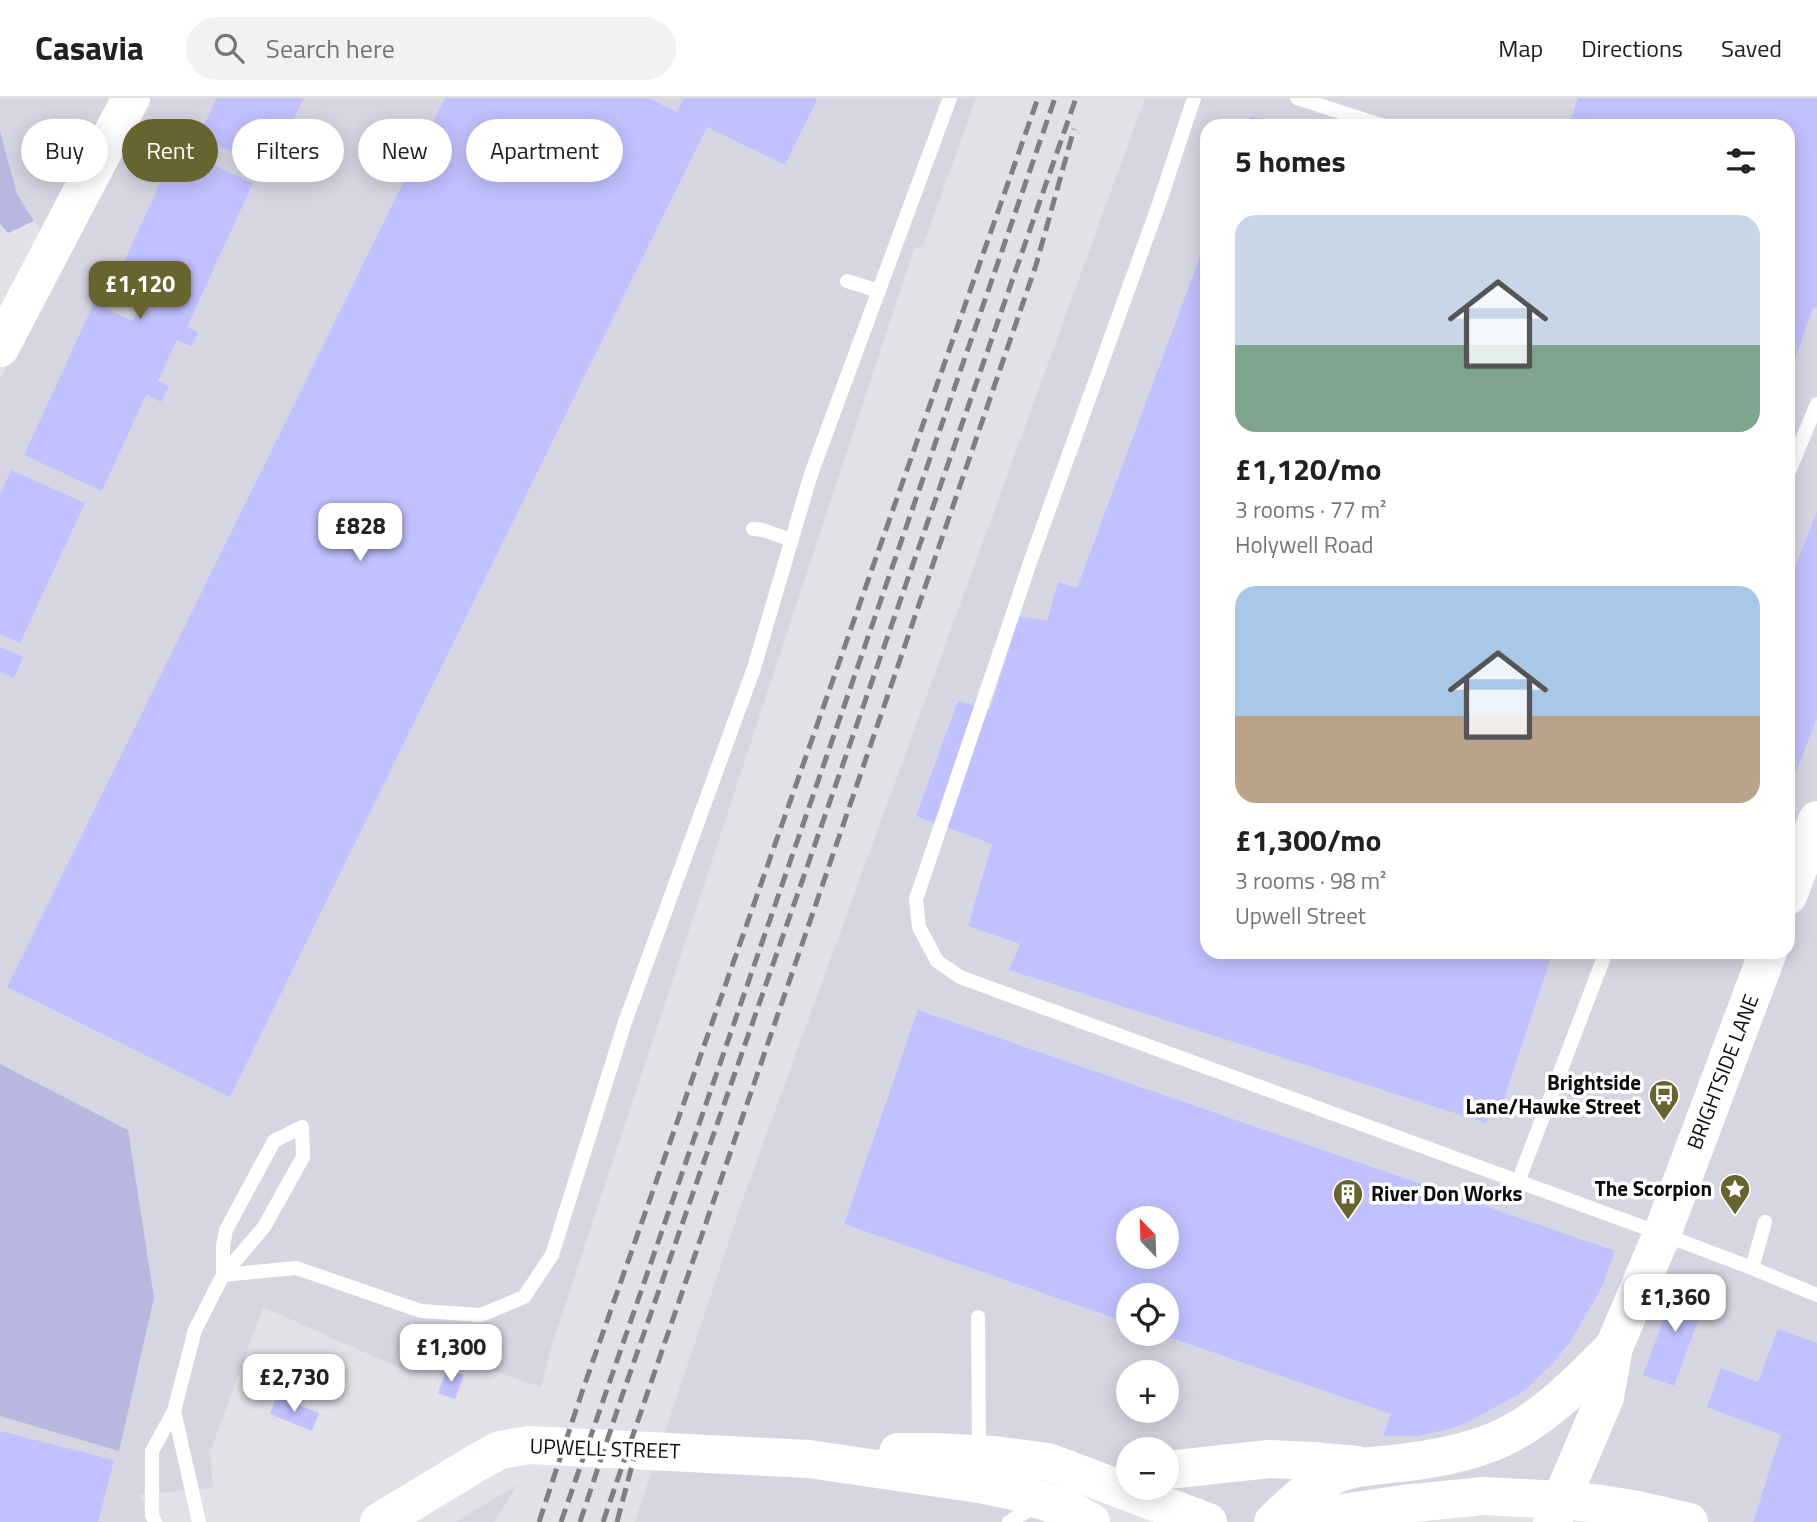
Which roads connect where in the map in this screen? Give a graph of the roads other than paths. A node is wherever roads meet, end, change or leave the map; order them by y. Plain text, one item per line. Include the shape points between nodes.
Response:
1 (131, 98) edge
2 (950, 98) edge
3 (1194, 98) edge
4 (1297, 98) edge
5 (1362, 119) edge
6 (848, 281) dead end
7 (879, 291) junction
8 (0, 348) edge
9 (1817, 404) edge
10 (1795, 457) edge
11 (753, 529) dead end
12 (791, 540) junction
13 (1817, 820) edge
14 (1795, 878) edge
15 (1603, 959) edge
16 (1765, 959) edge
17 (1518, 1182) junction
18 (1765, 1222) dead end
19 (1662, 1234) junction
20 (1752, 1268) junction
21 (223, 1275) junction
22 (1817, 1295) edge
23 (978, 1317) dead end
24 (1614, 1347) junction
25 (173, 1411) junction
26 (1048, 1462) junction
27 (1366, 1466) junction
28 (1179, 1469) edge
29 (979, 1470) junction
30 (1116, 1470) edge
31 (1043, 1502) junction
32 (1404, 1504) junction
33 (1557, 1511) edge
34 (155, 1522) edge
35 (200, 1522) edge
36 (379, 1522) edge
37 (1009, 1522) edge
38 (1091, 1522) edge
39 (1208, 1522) edge
40 (1275, 1522) edge
41 (1449, 1522) edge
42 (1689, 1522) edge

1 - 8 main road
2 - 7 lane
3 - 17 lane via 916,899 919,928 937,961 960,977
4 - 5 lane
6 - 7 lane
7 - 12 lane
9 - 10 lane
11 - 12 lane
12 - 21 lane via 754,668 625,1022 552,1255 524,1297 481,1315 421,1311 296,1268
13 - 14 main road
15 - 17 lane
16 - 19 main road, BRIGHTSIDE LANE
17 - 19 lane
18 - 20 lane
19 - 20 lane
19 - 24 main road, BRIGHTSIDE LANE
20 - 22 lane
21 - 21 lane via 226,1230 274,1141 302,1127 303,1157 264,1227
21 - 25 lane via 195,1330
23 - 29 lane
24 - 27 main road, BRIGHTSIDE LANE via 1562,1397 1507,1436 1436,1458
24 - 33 main road, BRIGHTSIDE LANE via 1605,1397
25 - 34 lane via 152,1451
25 - 35 lane
26 - 29 main road, UPWELL STREET via 1018,1457
26 - 30 main road
26 - 39 main road, UPWELL STREET
27 - 28 main road via 1269,1459
27 - 40 main road, BRIGHTSIDE LANE via 1321,1482
29 - 31 main road, UPWELL STREET via 1013,1491
29 - 36 main road, UPWELL STREET via 518,1446 478,1462
31 - 37 lane
31 - 38 main road, UPWELL STREET
32 - 33 main road via 1484,1496
32 - 40 main road
32 - 41 main road
33 - 42 main road via 1638,1510

